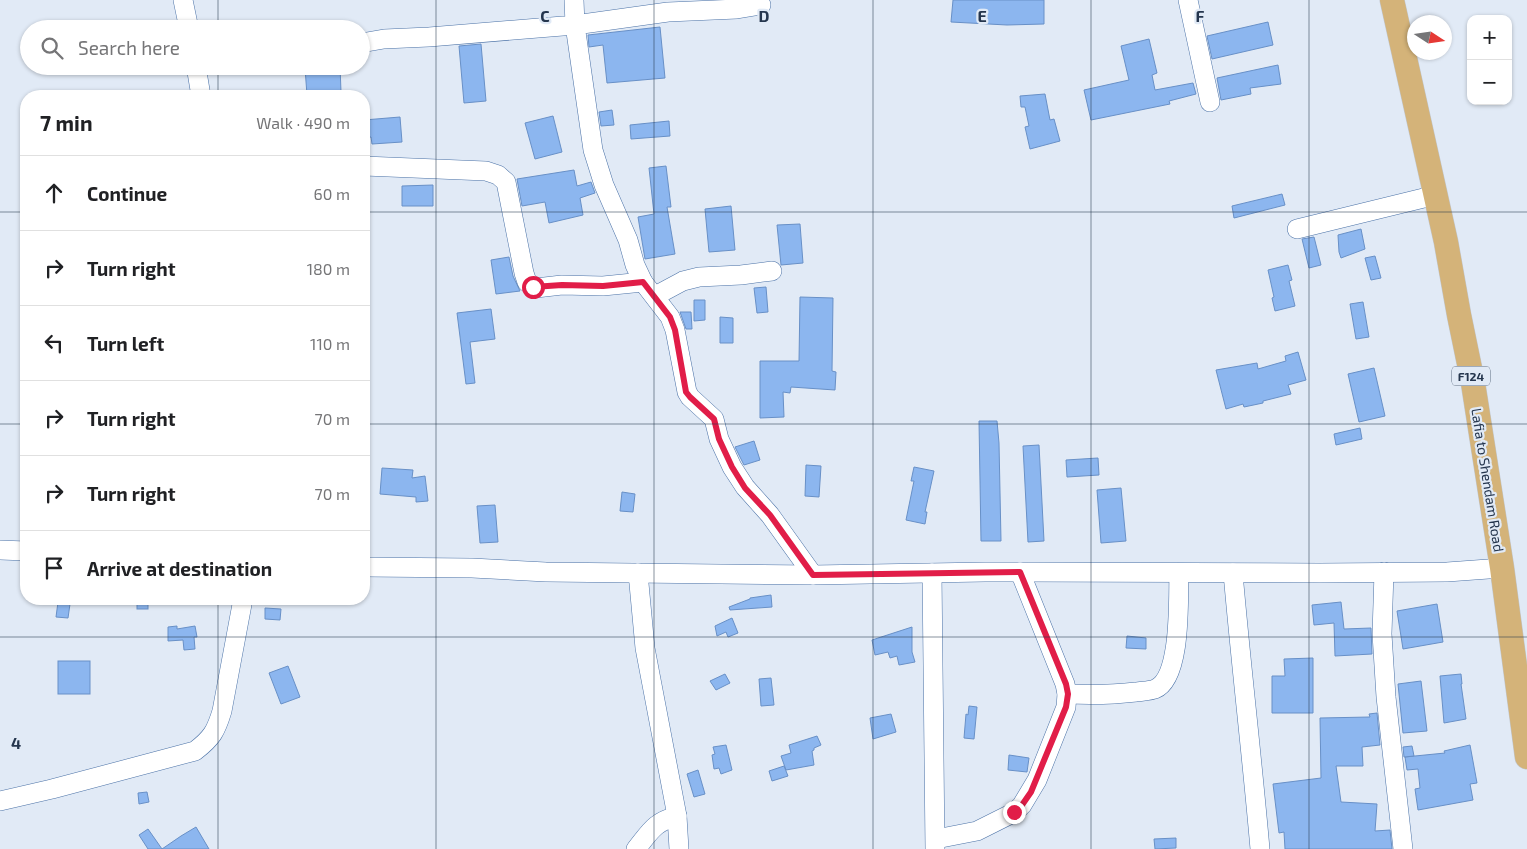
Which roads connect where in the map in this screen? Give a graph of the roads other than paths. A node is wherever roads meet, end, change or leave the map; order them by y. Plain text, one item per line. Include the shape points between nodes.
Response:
1 (184, 0) edge
2 (574, 0) edge
3 (1188, 0) edge
4 (1392, 0) edge
5 (761, 5) dead end
6 (187, 20) edge
7 (575, 25) junction
8 (370, 41) edge
9 (198, 75) edge
10 (200, 90) edge
11 (1210, 102) dead end
12 (370, 166) edge
13 (1436, 195) junction
14 (1297, 229) dead end
15 (772, 271) dead end
16 (649, 289) junction
17 (0, 550) edge
18 (20, 551) edge
19 (370, 567) edge
20 (1502, 568) junction
21 (1020, 572) junction
22 (1384, 572) junction
23 (638, 573) junction
24 (932, 573) junction
25 (1179, 573) junction
26 (1232, 573) junction
27 (813, 575) junction
28 (242, 605) edge
29 (1068, 694) junction
30 (1524, 696) edge
31 (1527, 757) edge
32 (0, 801) edge
33 (677, 816) junction
34 (935, 844) edge
35 (636, 849) edge
36 (679, 849) edge
37 (1260, 849) edge
38 (1403, 849) edge

1 - 6 street
2 - 7 street
3 - 11 street
4 - 13 main road, Lafia to Shendam Road / F124
5 - 7 street via 668,12
7 - 8 street
7 - 16 street via 593,150 635,265
9 - 10 street
12 - 16 street via 464,168 498,175 506,182 524,273 533,287
13 - 14 street
13 - 20 main road, Lafia to Shendam Road / F124 via 1472,383
15 - 16 street via 699,278
16 - 27 street via 670,317 675,330 686,392 714,419 719,439 745,488 770,515
17 - 18 street
19 - 23 street
20 - 22 street
20 - 30 main road, Lafia to Shendam Road / F124
21 - 24 street
21 - 25 street
21 - 29 street
22 - 26 street
22 - 38 street via 1382,634 1386,697
23 - 27 street
23 - 33 street via 645,648
24 - 27 street
24 - 34 street
25 - 26 street
25 - 29 street via 1176,640 1171,670 1164,682 1155,689 1114,695
26 - 37 street
28 - 32 street via 222,711 210,740 195,751
29 - 34 street via 1066,707 1037,780 1022,805 977,831
30 - 31 main road, Lafia to Shendam Road / F124
33 - 35 street via 663,820 653,828
33 - 36 street

